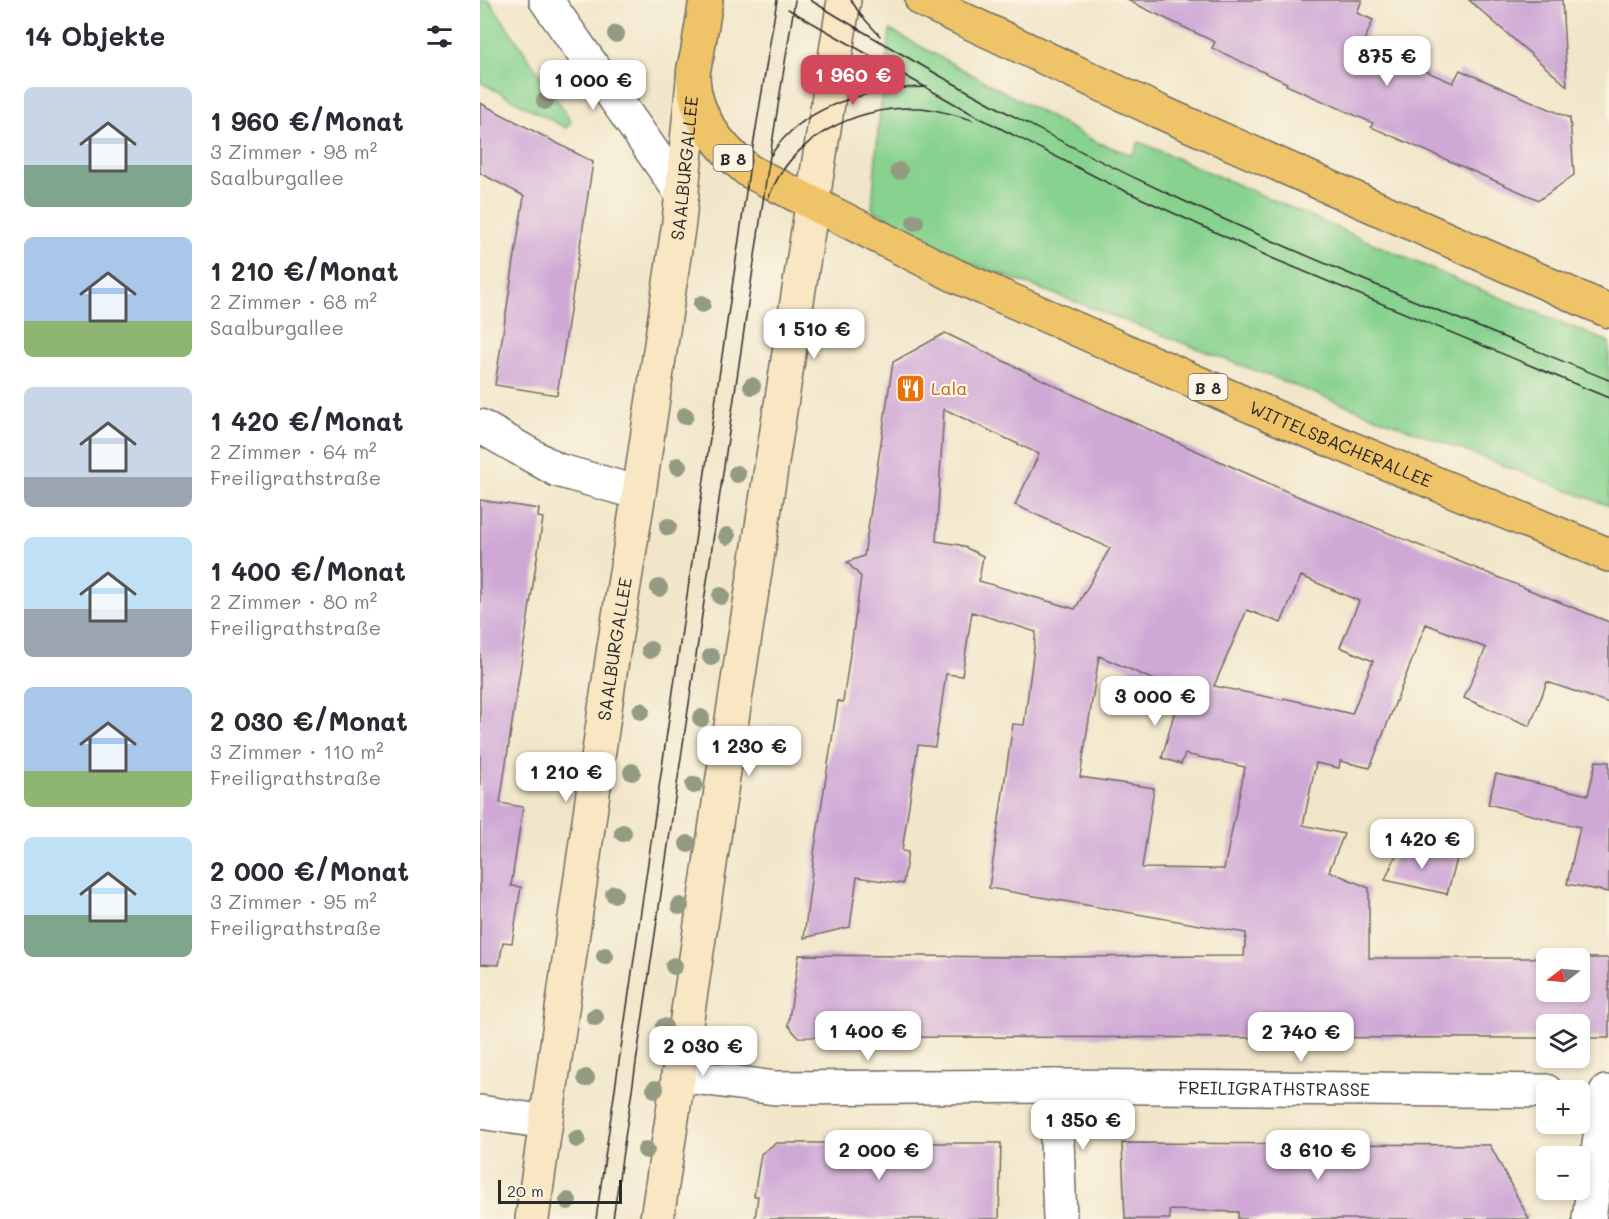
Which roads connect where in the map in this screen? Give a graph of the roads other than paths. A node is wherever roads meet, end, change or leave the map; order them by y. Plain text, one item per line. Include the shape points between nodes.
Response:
1 (546, 0) edge
2 (705, 0) edge
3 (844, 0) edge
4 (922, 0) edge
5 (693, 78) junction
6 (682, 194) junction
7 (813, 205) junction
8 (1609, 311) edge
9 (480, 426) edge
10 (639, 493) junction
11 (1609, 555) edge
12 (678, 1075) junction
13 (1055, 1086) junction
14 (1536, 1091) edge
15 (1598, 1092) edge
16 (480, 1112) edge
17 (546, 1122) junction
18 (532, 1219) edge
19 (657, 1219) edge
20 (1060, 1219) edge
21 (1589, 1219) edge

1 - 6 street
2 - 5 main road, SAALBURGALLEE / B 8
3 - 7 main road
4 - 8 main road via 1219,139
5 - 6 main road, SAALBURGALLEE
5 - 7 main road, SAALBURGALLEE / B 8 via 706,123 730,155 766,181
6 - 10 main road, SAALBURGALLEE
7 - 11 main road, WITTELSBACHERALLEE / B 8 via 956,276 1287,422
7 - 12 main road
9 - 10 street via 557,470
10 - 17 main road, SAALBURGALLEE
12 - 13 street, FREILIGRATHSTRASSE via 775,1088
12 - 19 main road
13 - 14 street, FREILIGRATHSTRASSE
13 - 20 street
15 - 21 street
16 - 17 street
17 - 18 main road, SAALBURGALLEE

